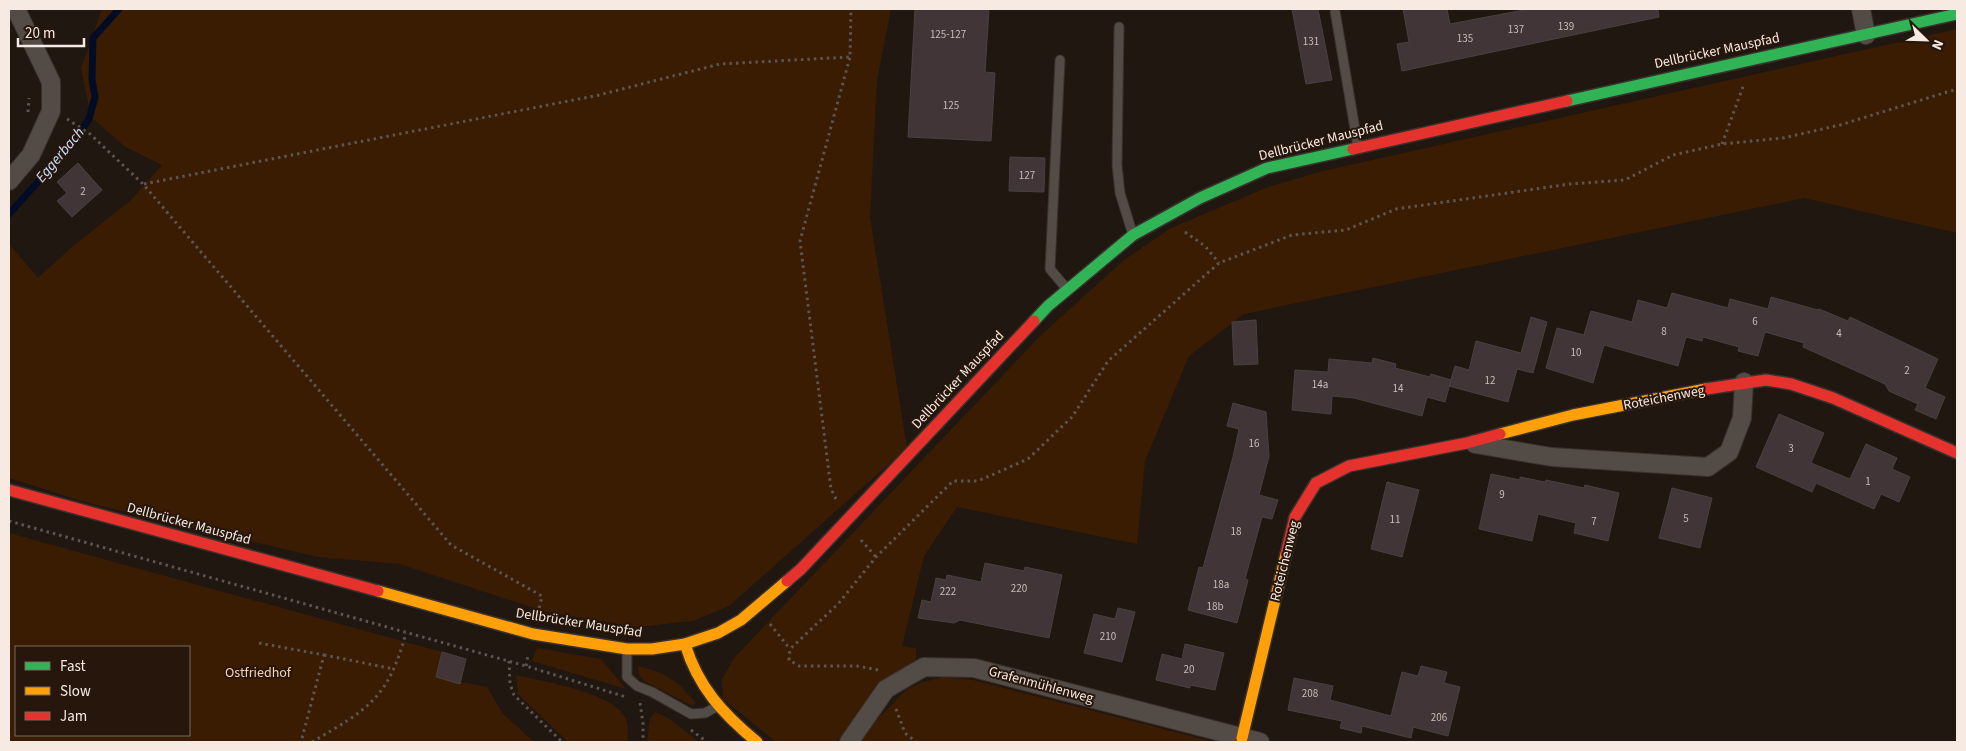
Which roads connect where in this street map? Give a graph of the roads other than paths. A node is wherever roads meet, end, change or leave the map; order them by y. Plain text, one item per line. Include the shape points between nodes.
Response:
1 (16, 9) edge
2 (1861, 9) edge
3 (1335, 11) dead end
4 (1957, 14) edge
5 (1119, 27) dead end
6 (1866, 35) junction
7 (1060, 60) dead end
8 (1358, 147) junction
9 (9, 181) edge
10 (1134, 235) junction
11 (1068, 290) junction
12 (1744, 382) junction
13 (1467, 443) junction
14 (1957, 453) edge
15 (9, 490) edge
16 (684, 644) junction
17 (627, 649) junction
18 (716, 706) junction
19 (1242, 738) junction
20 (757, 742) edge
21 (849, 742) edge
22 (1260, 742) edge

1 - 9 street via 51,82 51,111 31,155
2 - 6 street
3 - 8 lane
4 - 6 main road, Dellbrücker Mauspfad
5 - 10 lane via 1117,165 1120,193
6 - 8 main road, Dellbrücker Mauspfad
7 - 11 lane via 1050,269
8 - 10 main road, Dellbrücker Mauspfad via 1267,168 1200,198
10 - 11 main road, Dellbrücker Mauspfad
11 - 16 main road, Dellbrücker Mauspfad via 1048,306 801,569 741,620 718,633
12 - 13 main road, Roteichenweg via 1573,415
12 - 13 street, Roteichenweg via 1742,418 1729,452 1708,466 1552,457
12 - 14 main road, Roteichenweg via 1766,380 1791,384 1833,398
13 - 19 main road, Roteichenweg via 1349,466 1316,484 1295,517
15 - 17 main road, Dellbrücker Mauspfad via 523,632
16 - 17 main road, Dellbrücker Mauspfad
16 - 18 main road via 691,667
17 - 18 lane via 627,677 637,686 691,714 705,713
18 - 20 main road
19 - 21 street, Grafenmühlenweg via 974,668 924,667 886,689
19 - 22 street, Grafenmühlenweg

